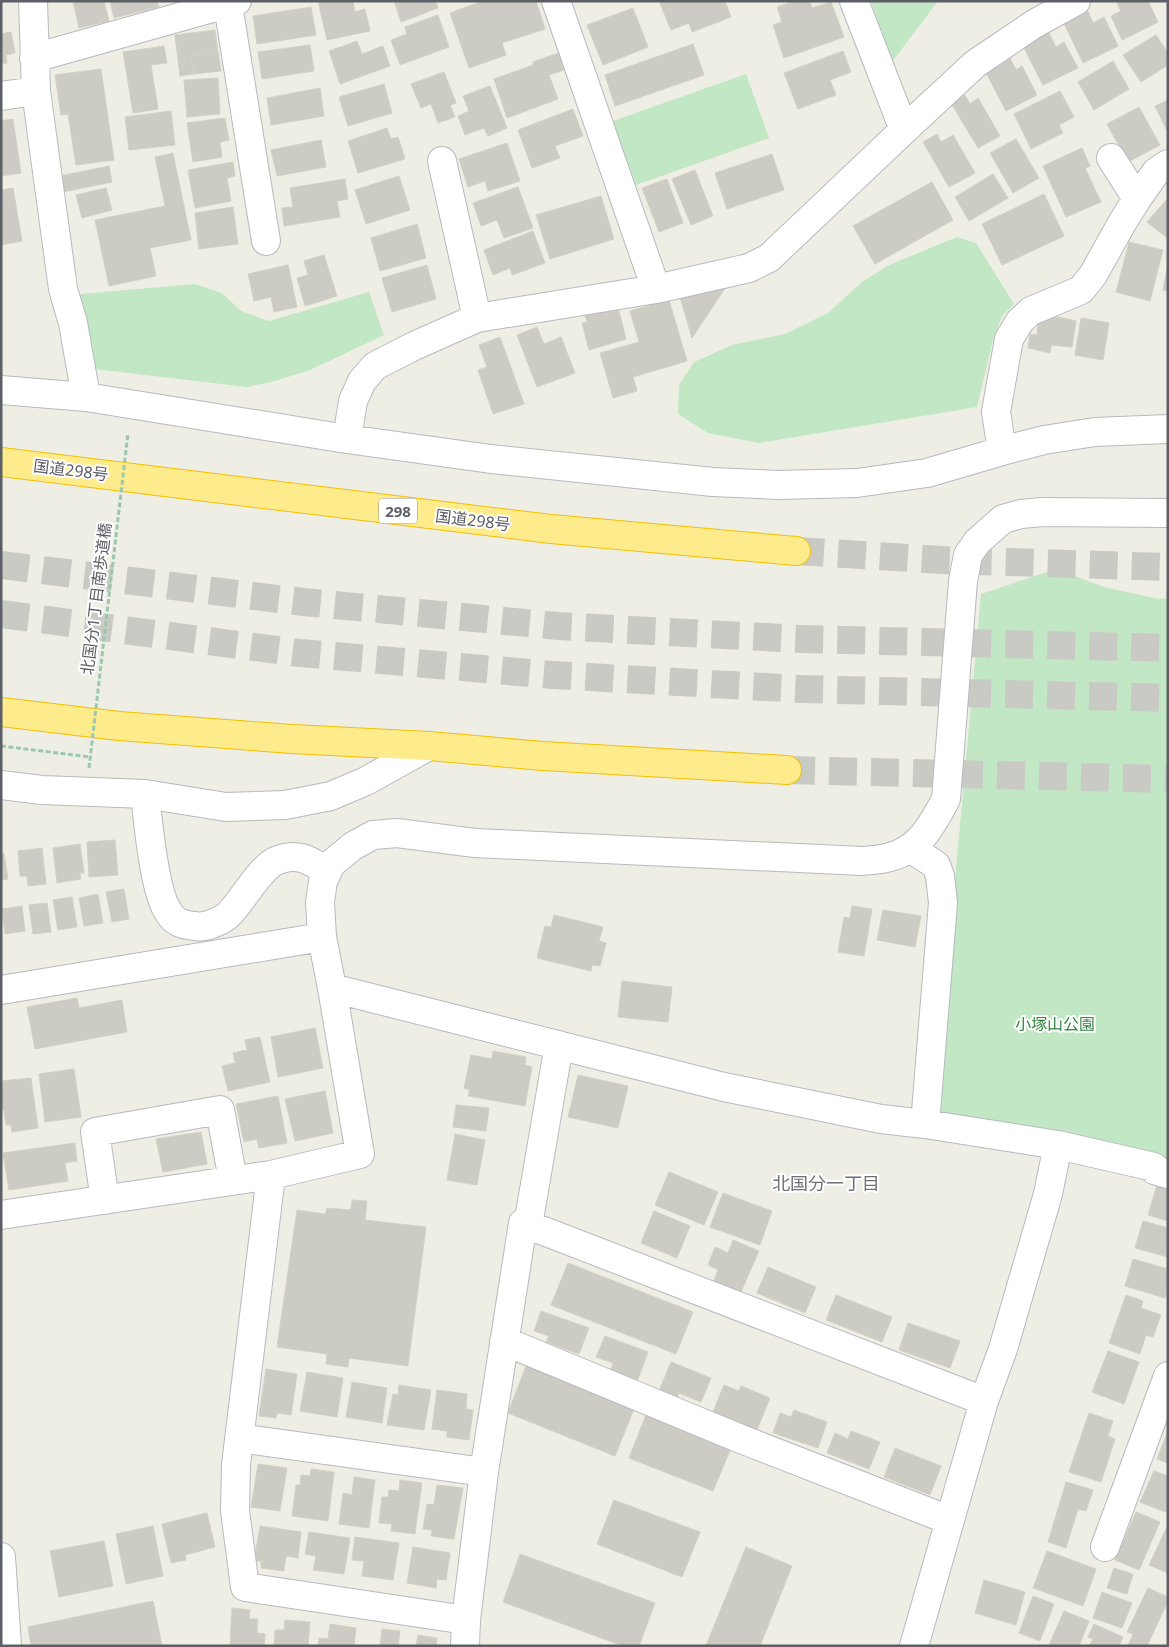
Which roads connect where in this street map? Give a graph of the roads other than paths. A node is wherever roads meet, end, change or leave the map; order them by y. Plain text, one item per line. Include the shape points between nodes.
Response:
1 (33, 1) edge
2 (556, 1) edge
3 (854, 1) edge
4 (1076, 1) edge
5 (233, 3) edge
6 (1030, 13) edge
7 (34, 58) junction
8 (36, 91) junction
9 (1, 96) edge
10 (904, 130) junction
11 (1111, 158) dead end
12 (442, 161) dead end
13 (1168, 164) edge
14 (1137, 199) junction
15 (266, 241) dead end
16 (656, 289) junction
17 (477, 318) junction
18 (1, 390) edge
19 (86, 397) junction
20 (1168, 429) edge
21 (347, 439) junction
22 (1002, 451) junction
23 (1, 462) edge
24 (1168, 513) edge
25 (796, 551) tunnel mouth
26 (1, 712) edge
27 (429, 746) junction
28 (787, 770) tunnel mouth
29 (1, 785) edge
30 (145, 794) junction
31 (910, 848) junction
32 (327, 871) junction
33 (322, 938) junction
34 (332, 988) junction
35 (1, 990) edge
36 (559, 1045) junction
37 (925, 1124) junction
38 (1058, 1145) junction
39 (1161, 1172) edge
40 (271, 1175) junction
41 (233, 1180) junction
42 (106, 1200) junction
43 (1, 1215) edge
44 (528, 1225) junction
45 (504, 1341) junction
46 (1168, 1376) edge
47 (984, 1401) junction
48 (239, 1438) junction
49 (484, 1472) junction
50 (949, 1520) junction
51 (1105, 1547) dead end
52 (1, 1557) edge
53 (466, 1633) edge
54 (5, 1643) edge
55 (914, 1646) edge

1 - 7 street
2 - 16 street
3 - 10 street
4 - 6 street
5 - 7 street
5 - 15 street
6 - 10 street
7 - 8 street
8 - 9 street
8 - 19 street via 63,289
10 - 16 street via 769,258 749,268
11 - 14 street
12 - 17 street
13 - 14 street via 1156,172
14 - 22 street via 1081,290 1031,311 1009,339 996,412
16 - 17 street
17 - 21 street via 375,366 362,381 353,401
18 - 19 street
19 - 21 street
20 - 22 street via 1095,432
21 - 22 street via 538,464 714,482 778,485 857,482 926,473
23 - 25 highway, 国道298号 / 298 via 551,529
24 - 31 street via 1021,514 1004,519 977,542 968,555 963,581 946,800 928,831
26 - 27 highway via 119,726
27 - 28 highway
27 - 30 street via 366,781 331,796 285,805 226,807
29 - 30 street
30 - 32 street via 162,899 169,913 181,925 199,927 227,915 276,860 292,856 308,859
31 - 32 street via 890,857 862,861 475,843 397,833 373,835 353,846 330,864
31 - 37 street via 936,865 944,903
32 - 33 street via 320,902
33 - 34 street
33 - 35 street
34 - 36 street
34 - 40 street via 360,1154
36 - 37 street via 724,1087 881,1119
36 - 44 street
37 - 38 street
38 - 39 street via 1154,1166
38 - 47 street via 1048,1194 1004,1349
40 - 41 street
40 - 48 street
41 - 42 street
41 - 42 street via 220,1110 95,1132
42 - 43 street
44 - 45 street via 523,1223
44 - 47 street
45 - 49 street
45 - 50 street
46 - 51 street
47 - 50 street
48 - 49 street
48 - 53 street via 235,1511 245,1587
49 - 53 street
50 - 55 street
52 - 54 street

